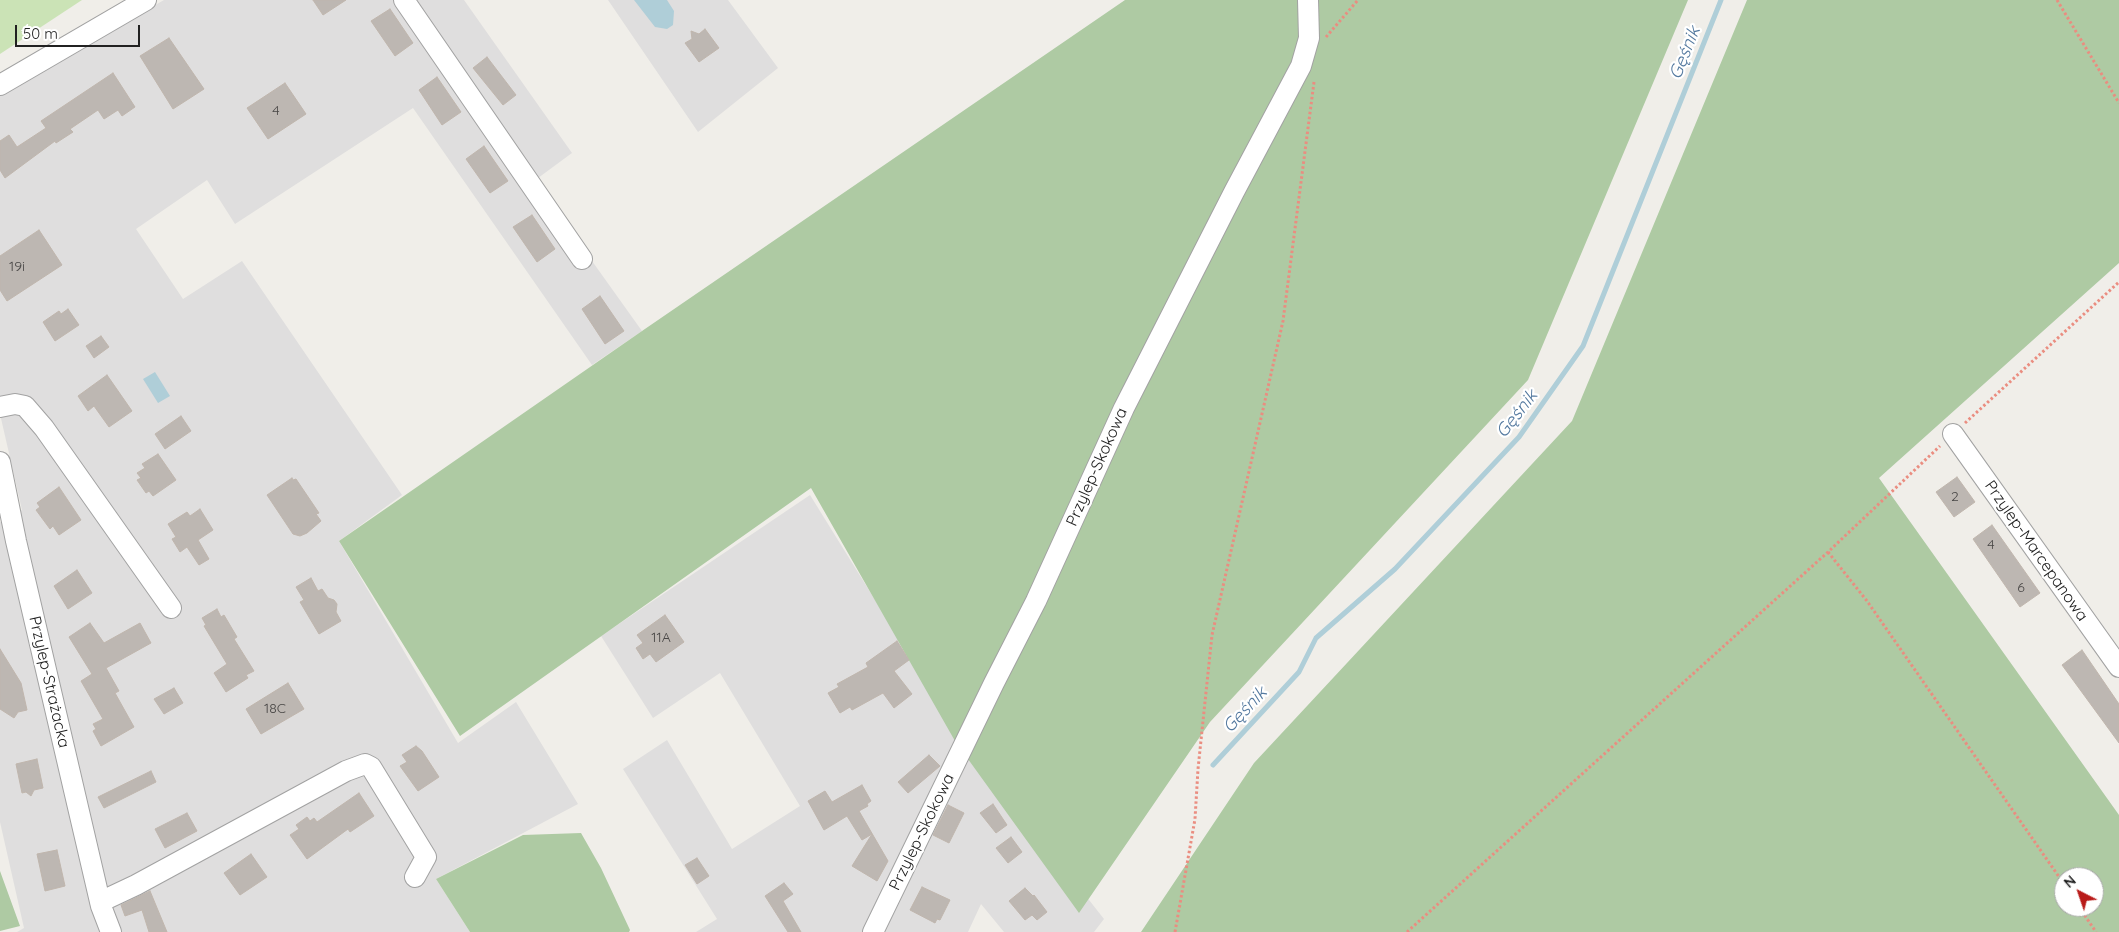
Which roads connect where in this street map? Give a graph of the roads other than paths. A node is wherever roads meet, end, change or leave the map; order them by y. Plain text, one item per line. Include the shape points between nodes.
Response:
1 (146, 0) edge
2 (404, 0) edge
3 (1308, 0) edge
4 (0, 85) edge
5 (582, 259) dead end
6 (0, 408) edge
7 (1953, 434) road end
8 (0, 462) edge
9 (172, 608) dead end
10 (2119, 667) edge
11 (415, 877) dead end
12 (100, 902) junction
13 (111, 932) edge
14 (873, 932) edge

1 - 4 street
2 - 5 street
3 - 14 street, Przylep-Skokowa via 1309,38 1301,66 1124,408 1036,601
6 - 9 street via 15,404 25,406 44,428
7 - 10 street, Przylep-Marcepanowa
8 - 12 street, Przylep-Strażacka
11 - 12 street via 426,857 370,767 365,764
12 - 13 street, Przylep-Strażacka

